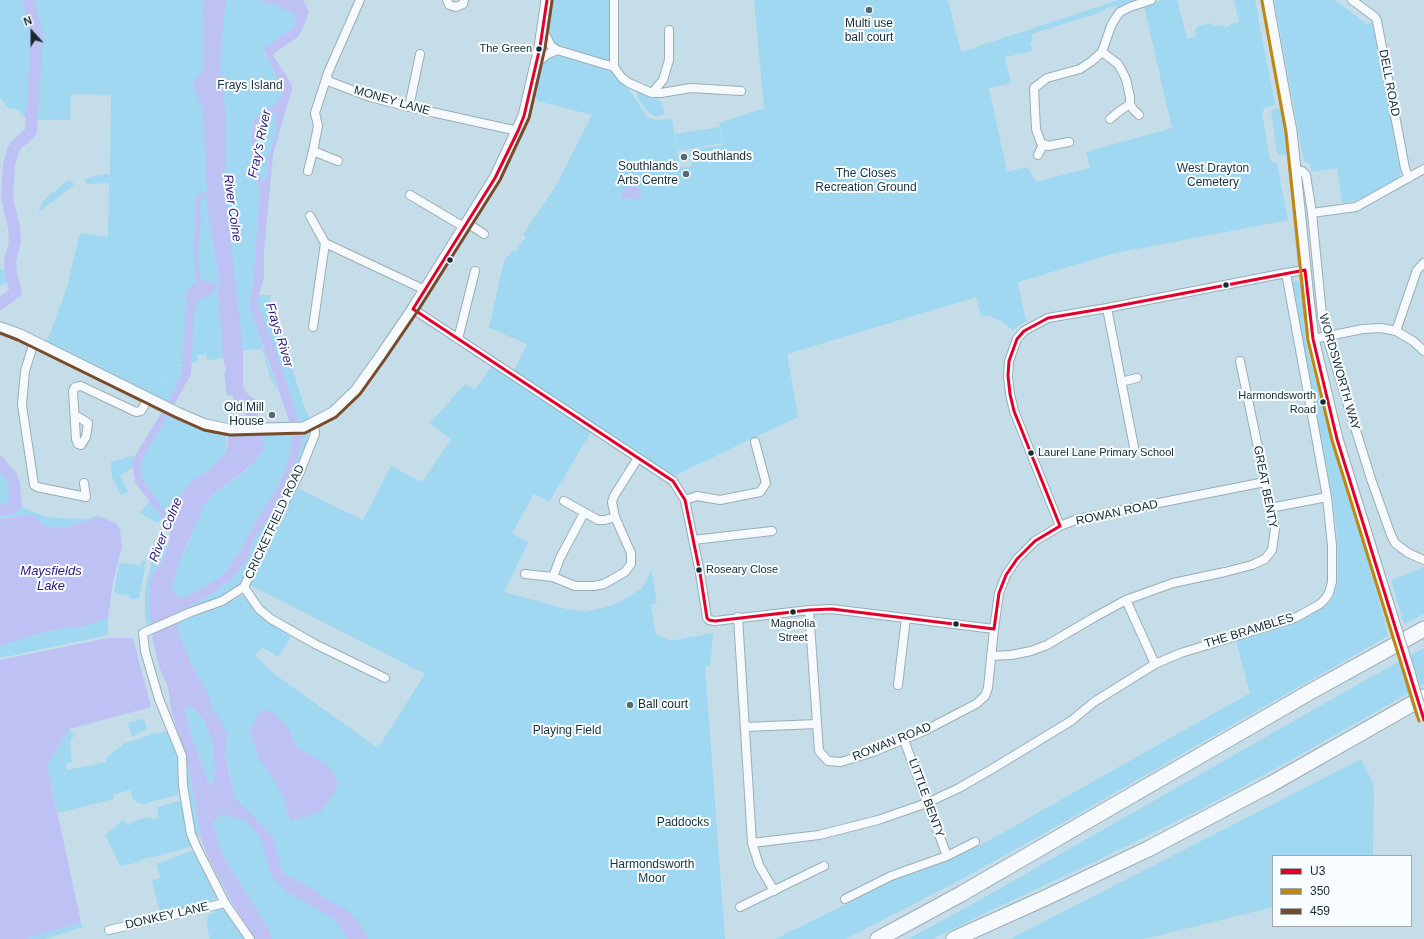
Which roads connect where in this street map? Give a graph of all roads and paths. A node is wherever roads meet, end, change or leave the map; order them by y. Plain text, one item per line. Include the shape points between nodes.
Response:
1 (360, 0) edge
2 (447, 0) edge
3 (464, 0) edge
4 (547, 0) edge
5 (614, 0) edge
6 (1152, 0) edge
7 (1267, 0) edge
8 (1352, 0) edge
9 (543, 30) junction
10 (669, 30) dead end
11 (557, 50) junction
12 (1102, 52) junction
13 (420, 54) dead end
14 (537, 62) junction
15 (614, 67) junction
16 (327, 76) junction
17 (741, 91) dead end
18 (652, 93) junction
19 (1130, 104) junction
20 (409, 107) junction
21 (1139, 115) dead end
22 (1110, 120) dead end
23 (518, 131) junction
24 (1069, 142) dead end
25 (1043, 145) junction
26 (314, 151) junction
27 (1038, 155) dead end
28 (338, 161) dead end
29 (1424, 169) edge
30 (1295, 170) junction
31 (308, 171) dead end
32 (1409, 178) junction
33 (410, 195) dead end
34 (1312, 213) junction
35 (310, 216) dead end
36 (466, 225) junction
37 (484, 234) dead end
38 (325, 243) junction
39 (1424, 263) edge
40 (1305, 270) junction
41 (475, 271) dead end
42 (1286, 273) junction
43 (424, 290) junction
44 (1107, 308) junction
45 (413, 309) junction
46 (312, 327) dead end
47 (1, 328) edge
48 (1396, 331) junction
49 (1327, 337) junction
50 (458, 339) junction
51 (1313, 339) junction
52 (34, 342) junction
53 (1424, 351) edge
54 (1240, 361) dead end
55 (1137, 378) dead end
56 (1121, 382) junction
57 (153, 401) junction
58 (75, 415) dead end
59 (309, 426) junction
60 (755, 442) dead end
61 (1134, 448) dead end
62 (638, 458) junction
63 (1265, 482) junction
64 (84, 483) dead end
65 (1327, 497) junction
66 (685, 500) junction
67 (564, 501) dead end
68 (1270, 508) junction
69 (584, 513) junction
70 (615, 517) junction
71 (1060, 526) junction
72 (772, 531) dead end
73 (693, 540) junction
74 (1424, 560) edge
75 (525, 574) dead end
76 (553, 577) junction
77 (244, 587) junction
78 (1126, 600) junction
79 (809, 610) junction
80 (738, 617) junction
81 (906, 618) junction
82 (994, 629) junction
83 (1424, 630) edge
84 (992, 656) junction
85 (1155, 664) junction
86 (385, 678) dead end
87 (898, 684) dead end
88 (1419, 692) edge
89 (1423, 718) edge
90 (817, 724) junction
91 (746, 728) junction
92 (904, 740) junction
93 (927, 803) junction
94 (975, 842) dead end
95 (752, 843) junction
96 (947, 856) junction
97 (824, 866) dead end
98 (774, 891) junction
99 (845, 898) dead end
100 (226, 903) junction
101 (740, 908) dead end
102 (109, 930) dead end
103 (250, 939) edge
104 (878, 939) edge
105 (954, 939) edge

1 - 16 street
2 - 3 street via 449,5 456,7 463,4
4 - 9 street
5 - 15 street
6 - 12 street via 1120,12 1114,19
7 - 30 street via 1292,131
8 - 32 street, DELL ROAD via 1377,21
9 - 11 street via 551,46
9 - 14 street
10 - 18 street via 669,60 664,80
11 - 14 street
11 - 15 street
12 - 19 street via 1118,64 1122,71 1126,79
12 - 25 street via 1080,69 1046,78 1034,88 1036,129
13 - 20 street
14 - 23 street
15 - 18 street via 629,83
16 - 20 street, MONEY LANE via 328,81 370,97
16 - 26 street via 315,113 318,126
17 - 18 street via 692,88
19 - 21 street
19 - 22 street
20 - 23 street, MONEY LANE
23 - 36 street via 495,178
24 - 25 street
25 - 27 street
26 - 28 street
26 - 31 street
29 - 32 street
30 - 34 street, WORDSWORTH WAY via 1306,175
30 - 40 street
32 - 34 street via 1356,207
33 - 36 street
34 - 49 street, WORDSWORTH WAY via 1321,308
35 - 38 street
36 - 37 street
36 - 43 street
38 - 43 street
38 - 46 street
39 - 48 street via 1417,270
40 - 42 street
40 - 51 street
41 - 50 street
42 - 44 street
42 - 65 street, THE BRAMBLES
43 - 45 street
44 - 56 street
44 - 71 street via 1048,318 1036,324 1017,339 1009,361 1008,376 1014,411
45 - 50 street
45 - 59 street via 356,391 333,413
47 - 52 street
48 - 49 street via 1373,328
48 - 53 street
49 - 51 street
49 - 74 street, WORDSWORTH WAY via 1391,535 1401,548
50 - 62 street
51 - 88 street, bridge via 1337,439 1409,672
52 - 57 street
52 - 64 street via 26,371 22,405 35,485 86,497
54 - 63 street, GREAT BENTY
55 - 56 street
56 - 61 street
57 - 58 street via 141,411 135,411 78,386 72,391
57 - 59 street via 205,425 230,430
59 - 77 street, CRICKETFIELD ROAD via 315,434 299,474
60 - 66 street via 766,483 760,492 720,500 698,496
62 - 66 street via 673,481
62 - 70 street via 614,496 612,502
63 - 68 street, GREAT BENTY
63 - 71 street, ROWAN ROAD via 1078,519
65 - 68 street
65 - 85 street, THE BRAMBLES via 1332,546 1332,582 1329,593 1320,604 1295,618 1181,653
66 - 73 street
67 - 69 street
68 - 78 street, GREAT BENTY via 1275,530 1272,550 1265,559 1226,572 1173,583
69 - 70 street via 598,520
69 - 76 street
70 - 76 street via 631,553 631,564 625,572 604,584 594,586 575,586
71 - 82 street, ROWAN ROAD via 1035,541 1006,575 999,593
72 - 73 street
73 - 80 street via 707,618 713,621
75 - 76 street
77 - 86 street via 259,609 270,619
77 - 100 street, CRICKETFIELD ROAD via 222,601 143,633 159,699 182,756 183,786 191,834
78 - 84 street, GREAT BENTY via 1047,645 1031,651
78 - 85 street
79 - 80 street
79 - 81 street via 832,609
79 - 90 street
80 - 91 street
81 - 82 street
81 - 87 street
82 - 84 street, ROWAN ROAD
83 - 104 highway via 1310,692 962,894
84 - 92 street, ROWAN ROAD via 985,696 976,704
85 - 93 street, THE BRAMBLES via 1094,702 1071,721 959,788
88 - 89 street, bridge
88 - 105 highway via 1273,783 1148,849
90 - 91 street
90 - 92 street, ROWAN ROAD via 819,750 828,761 841,762
91 - 95 street
92 - 93 street, LITTLE BENTY
93 - 95 street via 878,820 819,835
93 - 96 street, LITTLE BENTY
94 - 96 street
95 - 98 street via 759,865
96 - 99 street via 891,876
97 - 98 street
98 - 101 street
100 - 102 street, DONKEY LANE
100 - 103 street

